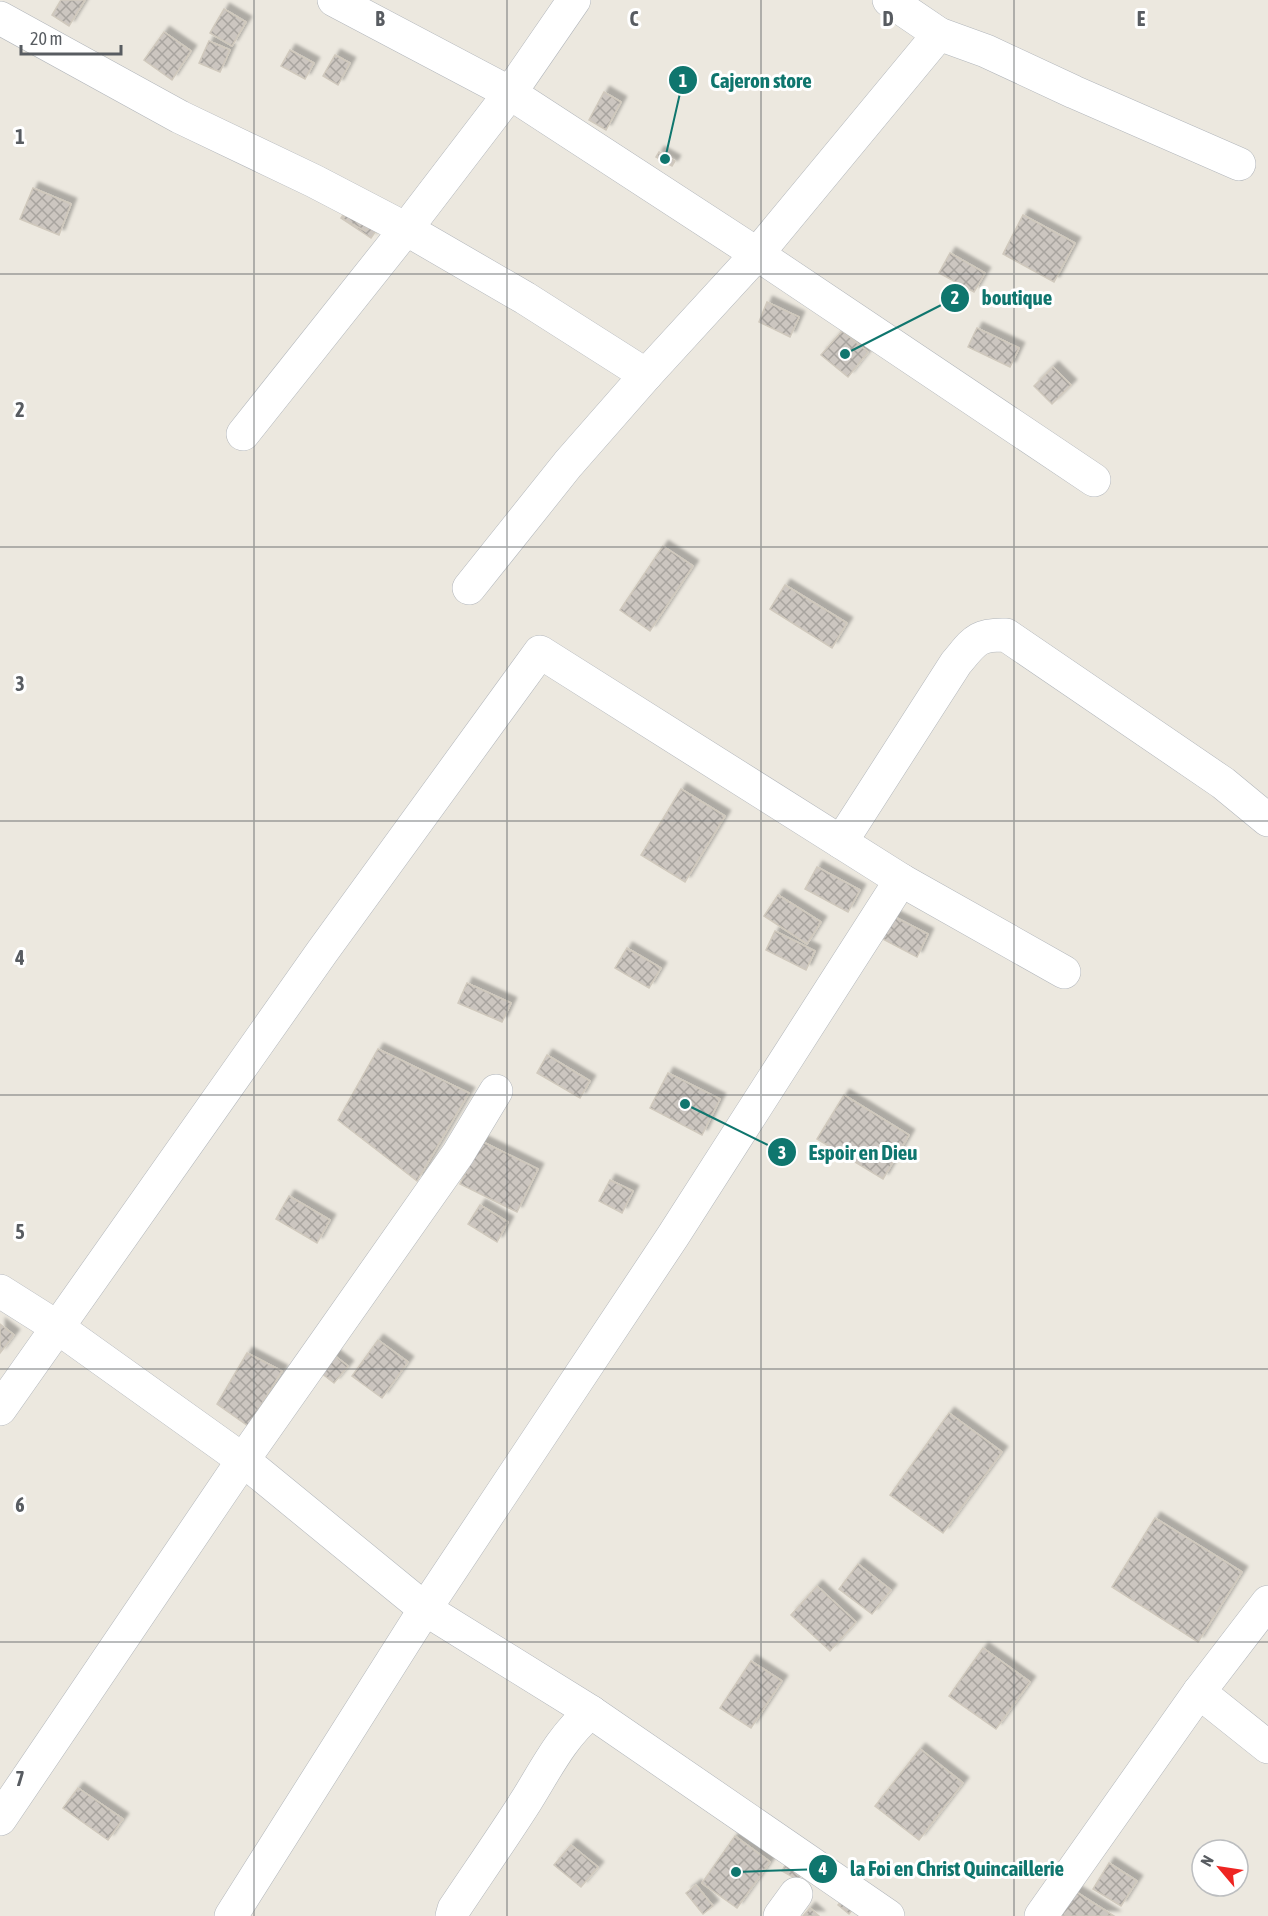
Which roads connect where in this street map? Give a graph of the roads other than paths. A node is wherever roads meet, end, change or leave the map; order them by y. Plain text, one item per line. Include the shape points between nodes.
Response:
1 (334, 0) edge
2 (574, 0) edge
3 (889, 0) edge
4 (0, 18) edge
5 (939, 33) junction
6 (510, 93) junction
7 (1239, 164) dead end
8 (406, 229) junction
9 (757, 254) junction
10 (646, 375) junction
11 (243, 434) dead end
12 (1094, 480) dead end
13 (469, 588) dead end
14 (1268, 820) edge
15 (841, 842) junction
16 (901, 880) junction
17 (1064, 972) dead end
18 (496, 1091) dead end
19 (0, 1291) edge
20 (57, 1327) junction
21 (0, 1409) edge
22 (243, 1460) junction
23 (1268, 1602) edge
24 (424, 1609) junction
25 (1199, 1692) junction
26 (591, 1712) junction
27 (1268, 1745) edge
28 (0, 1819) edge
29 (231, 1916) edge
30 (452, 1916) edge
31 (888, 1916) edge
32 (1041, 1916) edge

1 - 6 street
2 - 6 street
3 - 5 street
4 - 8 street via 180,117
5 - 7 street
5 - 9 street
6 - 8 street
6 - 9 street
8 - 10 street
8 - 11 street
9 - 10 street
9 - 12 street
10 - 13 street via 568,464
14 - 15 street via 1222,783 1006,635 987,634 956,663
15 - 16 street
15 - 20 street via 540,652
16 - 17 street
16 - 24 street via 673,1236
18 - 22 street via 458,1154
19 - 20 street
20 - 21 street
20 - 22 street
22 - 24 street
22 - 28 street
23 - 25 street
24 - 26 street
24 - 29 street
25 - 27 street
25 - 32 street
26 - 30 street via 561,1744
26 - 31 street

